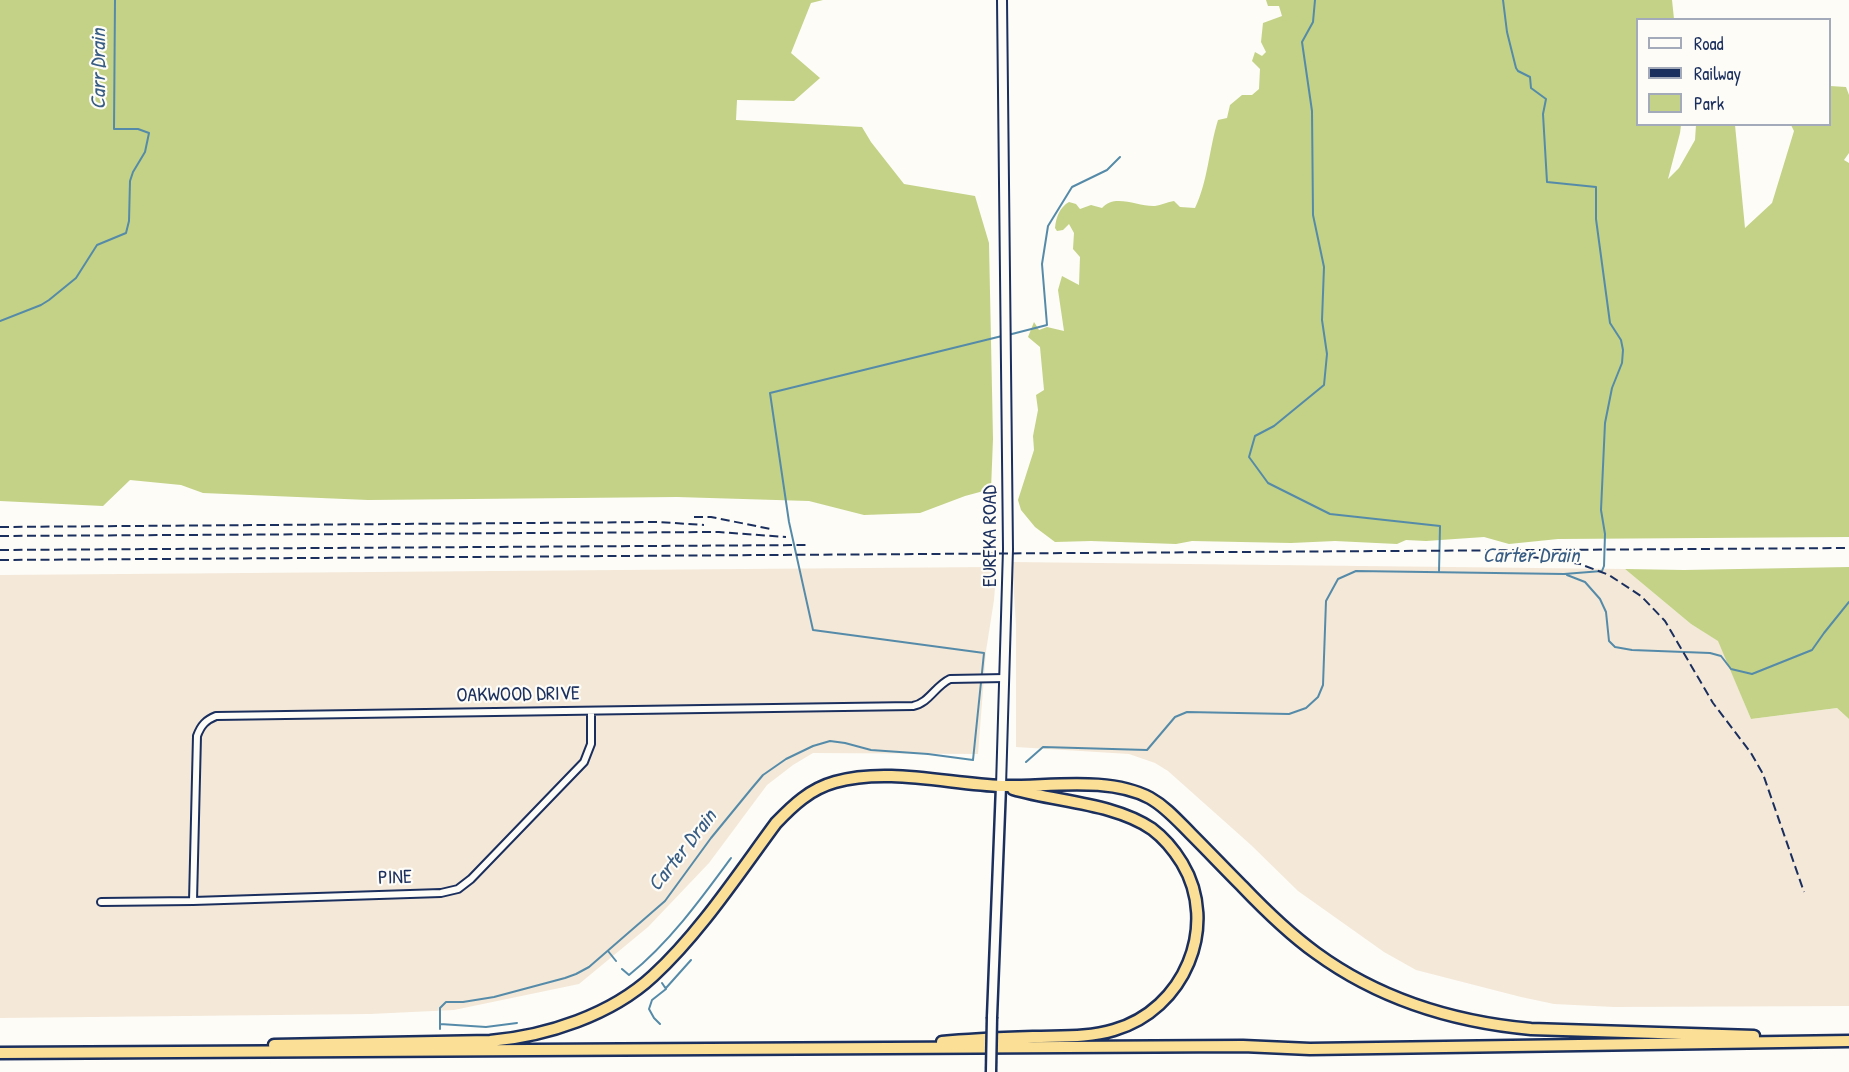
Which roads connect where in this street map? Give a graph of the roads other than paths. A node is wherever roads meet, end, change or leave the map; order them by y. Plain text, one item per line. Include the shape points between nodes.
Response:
1 (1002, 0) edge
2 (1005, 678) junction
3 (591, 711) junction
4 (1001, 786) junction
5 (193, 901) junction
6 (101, 902) dead end
7 (1849, 1041) edge
8 (1836, 1042) junction
9 (844, 1049) junction
10 (227, 1051) junction
11 (0, 1053) edge
12 (991, 1072) edge

1 - 2 street, EUREKA ROAD via 1008,549
2 - 3 street, OAKWOOD DRIVE via 950,679 924,702 913,706
2 - 4 street, EUREKA ROAD
3 - 5 street, PINE via 591,744 584,762 458,889 441,893
3 - 5 street, OAKWOOD DRIVE via 211,718 197,736
4 - 8 highway via 1110,787 1150,798 1315,953 1353,977 1432,1011 1531,1029 1726,1034
4 - 9 highway via 1119,812 1153,830 1173,850 1189,875 1197,904 1193,951 1176,987 1157,1008 1139,1020 1083,1036
4 - 10 highway via 875,777 818,788 776,823 681,948 652,977 627,995 574,1022 534,1035 490,1041 280,1044
4 - 12 main road, EUREKA ROAD, bridge
5 - 6 street, PINE
7 - 8 highway
8 - 9 highway
9 - 10 highway
10 - 11 highway

